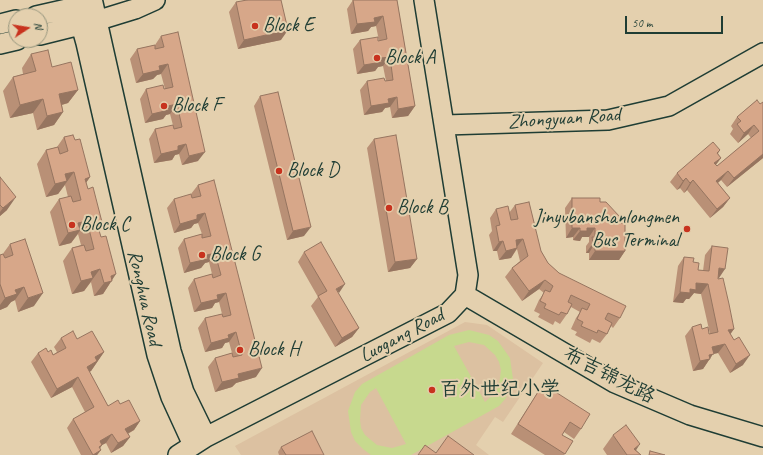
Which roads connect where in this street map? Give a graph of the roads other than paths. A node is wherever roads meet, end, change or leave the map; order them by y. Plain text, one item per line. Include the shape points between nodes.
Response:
1 (155, 0) edge
2 (424, 0) edge
3 (90, 11) edge
4 (48, 15) edge
5 (48, 31) edge
6 (763, 53) edge
7 (445, 125) junction
8 (465, 295) junction
9 (763, 437) edge
10 (192, 446) edge

1 - 3 street via 135,9
2 - 7 street, Luogang Road
3 - 4 street
3 - 5 street
3 - 10 street, Ronghua Road via 157,355 171,397
6 - 7 street, Zhongyuan Road via 669,106 608,120
7 - 8 street, Luogang Road via 468,275
8 - 9 street, 布吉锦龙路 via 615,382 690,415
8 - 10 street, Luogang Road via 448,313

